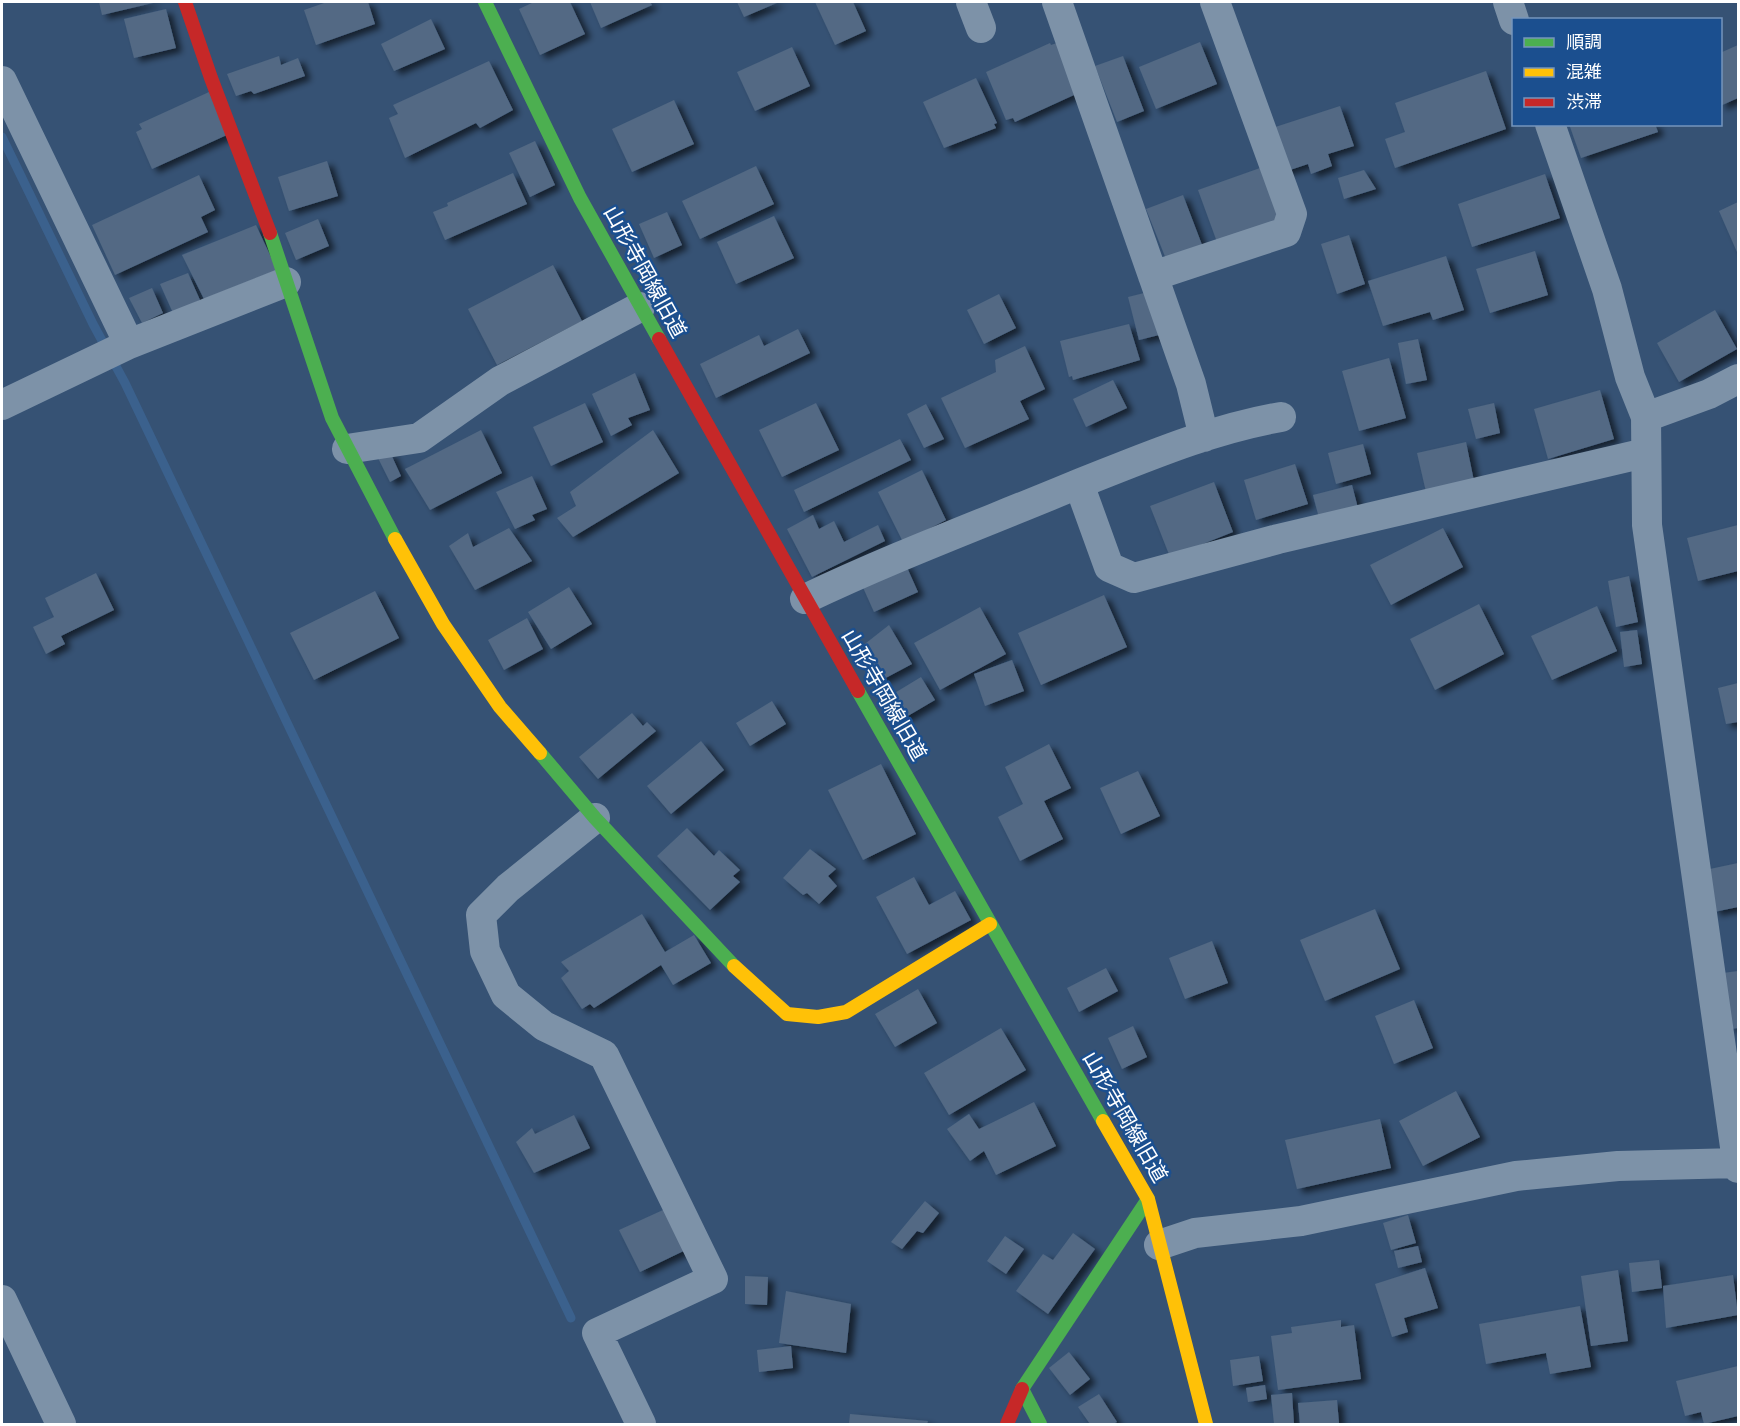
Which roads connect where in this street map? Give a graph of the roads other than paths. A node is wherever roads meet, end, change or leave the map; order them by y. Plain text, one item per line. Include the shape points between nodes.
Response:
1 (185, 2) edge
2 (485, 2) edge
3 (1057, 2) edge
4 (1215, 2) edge
5 (1508, 2) edge
6 (1513, 18) edge
7 (2, 81) edge
8 (1551, 126) edge
9 (1153, 276) junction
10 (286, 282) junction
11 (640, 307) junction
12 (129, 344) junction
13 (1738, 379) edge
14 (2, 405) edge
15 (1281, 417) dead end
16 (1646, 417) junction
17 (1204, 437) junction
18 (347, 449) junction
19 (1645, 453) junction
20 (1079, 484) junction
21 (805, 599) junction
22 (594, 818) junction
23 (990, 924) junction
24 (1738, 1163) edge
25 (1738, 1168) edge
26 (1148, 1199) junction
27 (1159, 1245) junction
28 (2, 1300) edge
29 (1023, 1389) junction
30 (61, 1425) edge
31 (640, 1425) edge
32 (1007, 1425) edge
33 (1040, 1425) edge
34 (1206, 1425) edge

1 - 10 street
2 - 11 street, 山形寺岡線旧道 via 580,198
3 - 9 street
4 - 9 street via 1292,214 1286,232
5 - 6 street
7 - 12 street
8 - 16 street
9 - 17 street via 1191,384
10 - 12 street
10 - 18 street via 332,418
11 - 18 street via 500,381 419,438
11 - 21 street, 山形寺岡線旧道
12 - 14 street
13 - 16 street
15 - 17 street
16 - 19 street
17 - 20 street
18 - 22 street via 443,624 500,706
19 - 20 street via 1278,539 1134,578 1109,567
19 - 24 street via 1647,525
20 - 21 street via 871,568
21 - 23 street, 山形寺岡線旧道
22 - 23 street via 747,979 787,1014 818,1017 846,1012
22 - 31 street via 481,915 485,951 506,995 544,1026 604,1054 713,1279 597,1333
23 - 26 street, 山形寺岡線旧道
24 - 25 street
24 - 27 street via 1618,1166 1516,1176 1301,1221 1195,1233
26 - 27 street, 山形寺岡線旧道
26 - 29 street
27 - 34 street, 山形寺岡線旧道
28 - 30 street
29 - 32 street
29 - 33 street

